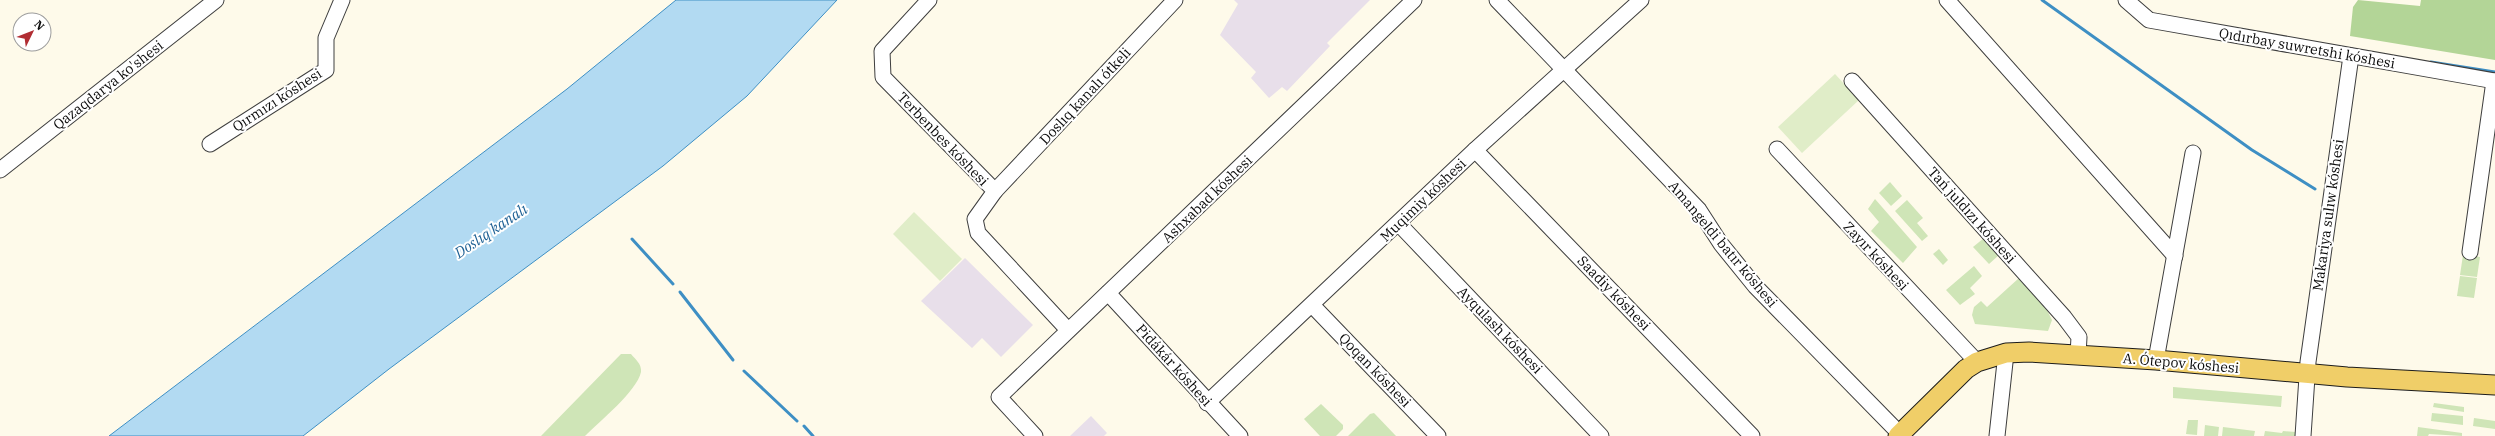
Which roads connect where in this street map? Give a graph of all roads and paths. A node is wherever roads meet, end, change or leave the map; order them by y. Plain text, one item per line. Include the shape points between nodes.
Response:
1 (216, 0) edge
2 (342, 0) edge
3 (929, 0) edge
4 (1175, 0) edge
5 (1414, 0) edge
6 (1497, 0) edge
7 (1641, 0) edge
8 (1947, 0) edge
9 (2126, 0) edge
10 (2351, 56) junction
11 (1564, 69) junction
12 (1852, 81) dead end
13 (2495, 81) edge
14 (210, 144) dead end
15 (1777, 149) dead end
16 (1475, 150) junction
17 (2193, 153) dead end
18 (0, 170) edge
19 (994, 191) junction
20 (1400, 224) junction
21 (2470, 252) dead end
22 (2175, 256) junction
23 (1108, 293) junction
24 (1312, 304) junction
25 (1068, 330) junction
26 (2006, 353) junction
27 (2078, 355) junction
28 (2156, 360) junction
29 (1977, 362) junction
30 (2306, 374) junction
31 (2495, 385) edge
32 (1207, 403) junction
33 (1899, 435) edge
34 (1035, 436) edge
35 (1240, 436) edge
36 (1438, 436) edge
37 (1602, 436) edge
38 (1752, 436) edge
39 (1997, 436) edge
40 (2303, 436) edge

1 - 18 street, Qazaqdarya ko'shesi
2 - 14 street, Qırmızı kóshesi via 326,38 326,70
3 - 19 street, Terbenbes kóshesi via 882,51 883,77
4 - 19 street, Doslıq kanalı ótkeli
5 - 23 street, Ashxabad kóshesi
6 - 11 street, Amangeldi batır kóshesi
7 - 11 street, Muqimiy kóshesi
8 - 22 street
9 - 10 street, Qıdırbay suwretshi kóshesi via 2149,20
10 - 13 street, Qıdırbay suwretshi kóshesi
10 - 30 street, Makariya sulıw kóshesi
11 - 16 street, Muqimiy kóshesi
11 - 33 street, Amangeldi batır kóshesi via 1699,210 1721,244 1755,286
12 - 27 street, Tań juldızı kóshesi via 2064,317 2079,337
13 - 21 street
15 - 29 street, Zayır kóshesi
16 - 20 street, Muqimiy kóshesi
16 - 38 street, Saadiy kóshesi
17 - 22 street
19 - 25 street, Terbenbes kóshesi via 975,219 978,233
20 - 24 street, Muqimiy kóshesi
20 - 37 street, Ayqulash kóshesi
22 - 28 street
23 - 25 street, Ashxabad kóshesi
23 - 32 street, Pidákár kóshesi
24 - 32 street, Muqimiy kóshesi
24 - 36 street, Qoqan kóshesi
25 - 34 street, Ashxabad kóshesi via 999,397
26 - 27 main road, A. Ótepov kóshesi
26 - 29 main road, A. Ótepov kóshesi
26 - 39 street
27 - 28 main road, A. Ótepov kóshesi
28 - 30 main road, A. Ótepov kóshesi
29 - 33 main road, A. Ótepov kóshesi via 1966,369
30 - 31 main road, A. Ótepov kóshesi
30 - 40 street, Makariya sulıw kóshesi
32 - 35 street, Pidákár kóshesi

